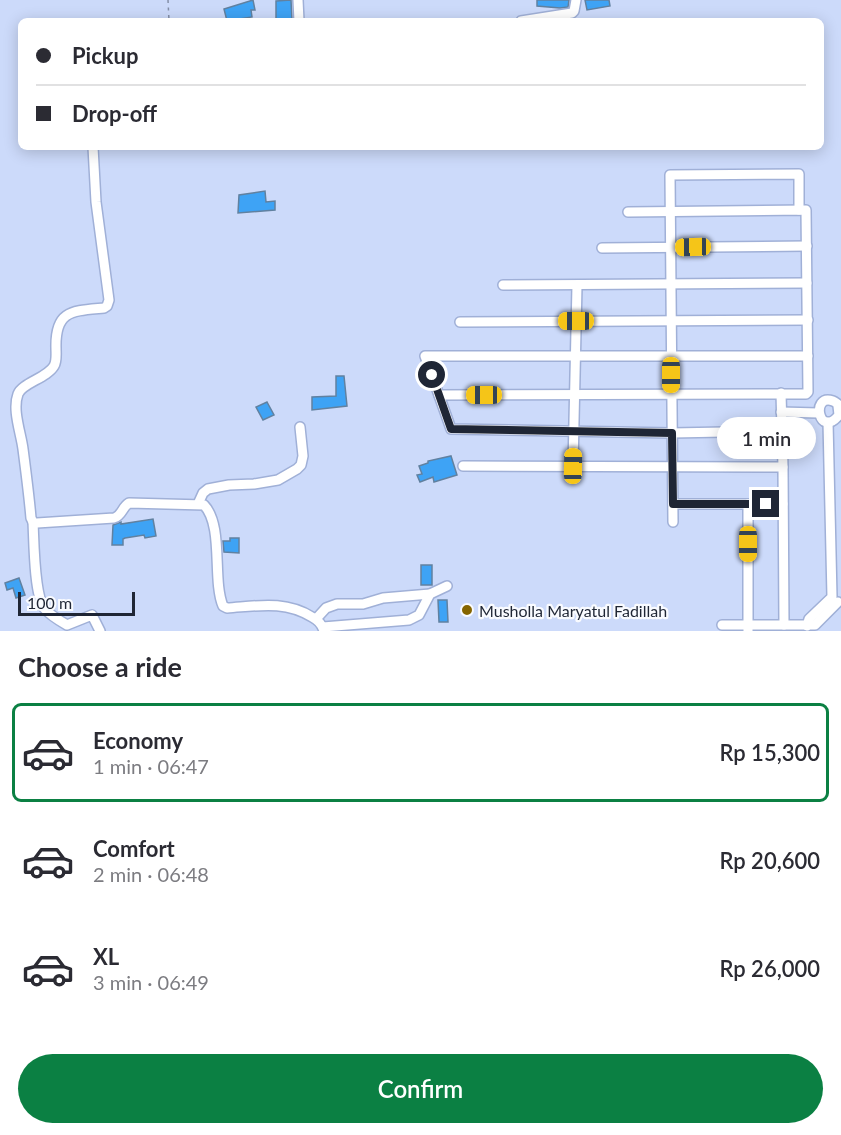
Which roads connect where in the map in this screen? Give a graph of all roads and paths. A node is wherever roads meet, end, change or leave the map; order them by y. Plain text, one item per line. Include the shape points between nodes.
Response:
1 (168, 0) edge
2 (298, 0) edge
3 (576, 0) edge
4 (169, 18) edge
5 (299, 18) edge
6 (540, 18) edge
7 (93, 150) edge
8 (799, 210) junction
9 (628, 212) dead end
10 (670, 212) junction
11 (807, 246) junction
12 (670, 247) junction
13 (602, 248) dead end
14 (807, 283) junction
15 (671, 284) junction
16 (503, 285) dead end
17 (577, 285) junction
18 (808, 320) junction
19 (576, 321) junction
20 (671, 321) junction
21 (460, 322) dead end
22 (576, 356) junction
23 (671, 356) junction
24 (808, 356) junction
25 (781, 393) junction
26 (575, 394) junction
27 (672, 394) junction
28 (439, 395) junction
29 (840, 410) edge
30 (781, 412) junction
31 (818, 413) junction
32 (828, 422) junction
33 (300, 427) dead end
34 (574, 430) junction
35 (781, 431) junction
36 (672, 433) junction
37 (463, 466) dead end
38 (573, 466) junction
39 (672, 466) junction
40 (783, 467) junction
41 (198, 504) junction
42 (673, 504) junction
43 (748, 504) junction
44 (783, 504) junction
45 (33, 522) junction
46 (673, 522) dead end
47 (447, 586) dead end
48 (430, 594) junction
49 (837, 600) edge
50 (316, 619) junction
51 (722, 625) dead end
52 (784, 626) junction
53 (748, 628) edge
54 (323, 629) edge
55 (100, 631) edge

1 - 4 path
2 - 5 street
3 - 6 street via 572,13
7 - 45 street via 109,300 104,308 77,310 60,322 54,366 18,394
8 - 10 street
8 - 10 street via 799,174 670,175
8 - 11 street via 806,210
9 - 10 street
10 - 12 street
11 - 12 street
11 - 14 street
12 - 13 street
12 - 15 street
14 - 15 street
14 - 18 street
15 - 17 street
15 - 20 street
16 - 17 street
17 - 19 street
18 - 20 street
18 - 24 street
19 - 20 street
19 - 21 street
19 - 22 street
20 - 23 street
22 - 23 street
22 - 26 street
22 - 28 street via 424,356
23 - 24 street
23 - 27 street
24 - 25 street via 808,392
25 - 27 street
25 - 30 street
26 - 27 street
26 - 28 street
26 - 34 street
27 - 36 street
28 - 34 street via 451,429
29 - 31 street via 833,401 825,401
29 - 32 street via 835,421
30 - 31 street
30 - 35 street
31 - 32 street
32 - 49 street
33 - 41 street via 303,456 297,469 278,480 208,489
34 - 36 street
34 - 38 street
35 - 36 street
35 - 40 street
36 - 39 street
37 - 38 street
38 - 39 street
39 - 40 street
39 - 42 street
40 - 44 street
41 - 45 street via 129,503 114,518
41 - 50 street via 204,505 210,516 223,606 283,605
42 - 43 street
42 - 46 street
43 - 44 street
43 - 53 street
44 - 52 street
45 - 55 street via 40,600 45,609 68,625 92,615
47 - 48 street
48 - 50 street via 337,604 326,608
48 - 54 street via 417,617 410,620
49 - 52 street via 815,625
50 - 54 street
51 - 53 street
52 - 53 street

